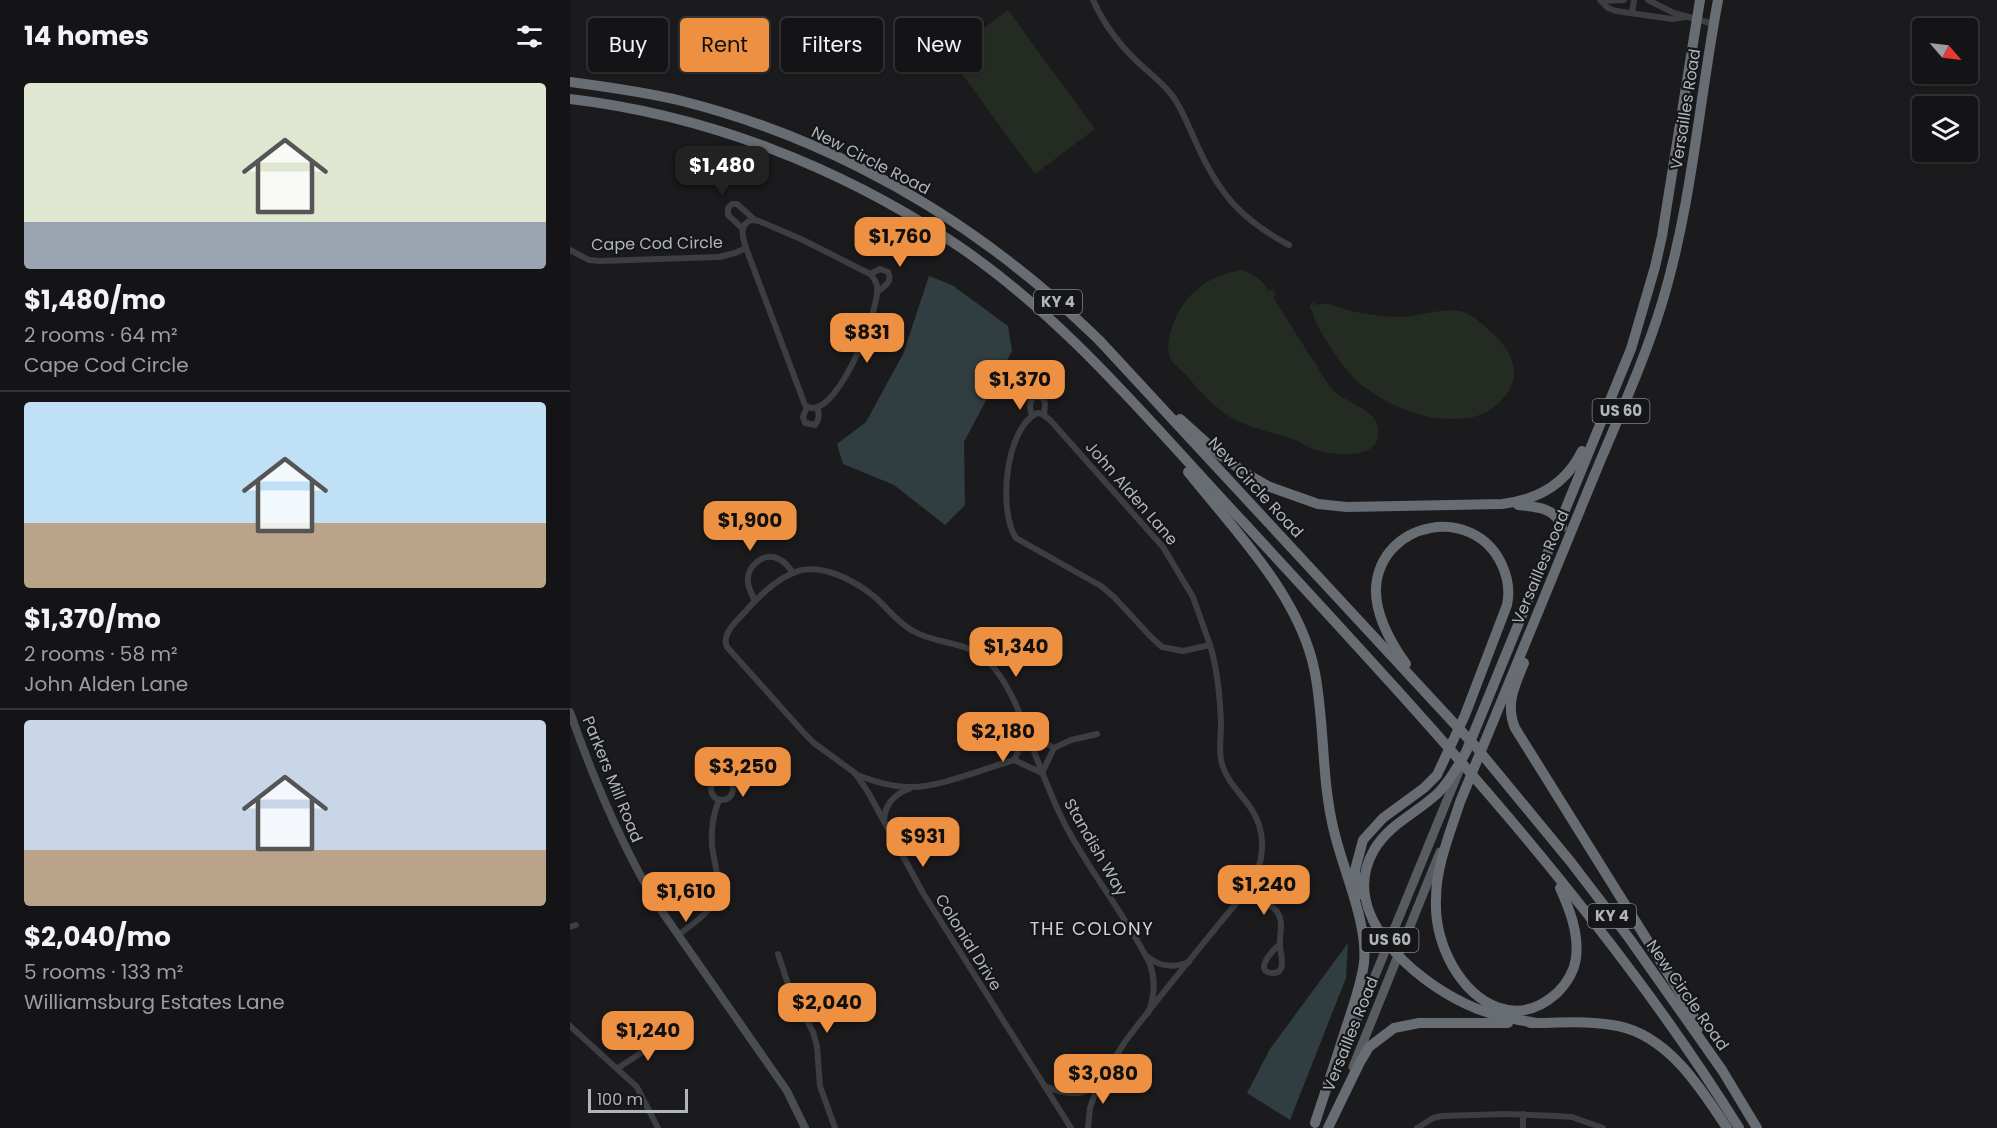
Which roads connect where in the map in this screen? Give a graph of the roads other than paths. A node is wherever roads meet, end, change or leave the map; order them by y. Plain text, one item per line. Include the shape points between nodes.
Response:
1 (1093, 0) edge
2 (1601, 0) edge
3 (1624, 0) edge
4 (1634, 0) edge
5 (1647, 0) edge
6 (1700, 0) edge
7 (1718, 0) edge
8 (1632, 13) junction
9 (1691, 18) junction
10 (1714, 24) junction
11 (570, 82) edge
12 (570, 99) edge
13 (756, 220) junction
14 (742, 228) junction
15 (1289, 245) dead end
16 (746, 248) junction
17 (570, 250) edge
18 (870, 274) junction
19 (878, 292) junction
20 (1132, 375) junction
21 (1616, 387) junction
22 (807, 407) junction
23 (817, 408) junction
24 (1044, 415) junction
25 (1032, 416) junction
26 (1145, 417) junction
27 (1502, 504) junction
28 (1560, 522) junction
29 (1568, 542) junction
30 (1556, 570) junction
31 (793, 573) junction
32 (755, 601) junction
33 (1210, 645) junction
34 (1431, 699) junction
35 (570, 712) edge
36 (1028, 733) junction
37 (1097, 734) dead end
38 (1054, 748) junction
39 (1466, 752) junction
40 (1014, 760) junction
41 (855, 773) junction
42 (1042, 773) junction
43 (913, 787) junction
44 (719, 800) dead end
45 (1460, 802) junction
46 (884, 821) junction
47 (1520, 832) junction
48 (1248, 890) junction
49 (1358, 916) junction
50 (678, 935) junction
51 (1279, 945) dead end
52 (1144, 952) junction
53 (778, 954) dead end
54 (1189, 962) junction
55 (1148, 1013) junction
56 (1537, 1023) junction
57 (570, 1026) edge
58 (665, 1037) dead end
59 (618, 1068) junction
60 (1722, 1070) junction
61 (1101, 1078) junction
62 (1044, 1086) junction
63 (1523, 1114) junction
64 (1314, 1126) edge
65 (658, 1128) edge
66 (805, 1128) edge
67 (835, 1128) edge
68 (1071, 1128) edge
69 (1088, 1128) edge
70 (1328, 1128) edge
71 (1417, 1128) edge
72 (1522, 1128) edge
73 (1603, 1128) edge
74 (1727, 1128) edge
75 (1739, 1128) edge
76 (1758, 1128) edge

1 - 15 street via 1125,50 1174,97 1228,199 1255,224
2 - 3 street
2 - 8 street via 1608,8
4 - 8 street
5 - 9 street
6 - 9 highway, Versailles Road / US 60
7 - 10 highway, Versailles Road / US 60
8 - 9 street via 1672,20
9 - 10 street
9 - 21 highway, Versailles Road / US 60 via 1662,236 1643,311
10 - 29 highway, Versailles Road / US 60 via 1685,203 1662,303
11 - 20 highway, New Circle Road / KY 4 via 645,93 717,111 802,141 875,175 951,219 1021,270
12 - 26 highway, New Circle Road / KY 4 via 649,112 751,141 885,201 953,242 1031,302 1078,345
13 - 14 street, Cape Cod Circle via 747,221
13 - 14 street via 732,204 728,214
13 - 18 street
14 - 16 street, Cape Cod Circle
16 - 17 street, Cape Cod Circle via 719,257 600,261
16 - 22 street, Cape Cod Circle
18 - 19 street
18 - 19 street via 880,269 890,276
19 - 23 street via 855,360 832,396
20 - 27 highway via 1232,464 1270,487 1296,497 1347,507
20 - 34 highway, New Circle Road / KY 4
21 - 27 highway via 1564,479 1533,498
21 - 28 highway, Versailles Road / US 60
22 - 23 street
22 - 23 street via 804,417 809,425 819,420
24 - 25 street
24 - 25 street, John Alden Lane via 1043,398 1035,396 1030,404
24 - 33 street, John Alden Lane via 1163,547 1193,597
25 - 33 street via 1014,445 1007,468 1008,514 1016,538 1101,586 1162,647 1183,651
26 - 47 highway, New Circle Road / KY 4 via 1392,683
26 - 49 highway via 1278,588 1302,632 1315,672 1333,830
27 - 28 highway via 1546,509
28 - 29 highway
28 - 39 highway, Versailles Road / US 60
29 - 30 highway, Versailles Road / US 60
30 - 45 highway, Versailles Road / US 60
30 - 60 highway via 1513,690 1512,722 1679,991
31 - 32 street
31 - 32 street via 777,558 756,562 748,582
31 - 36 street, Standish Way via 817,570 845,578 870,593 913,632 981,654 1006,684
32 - 41 street, Colonial Drive via 732,626 725,640 728,646 804,733
33 - 48 street, John Alden Lane via 1220,698 1222,762 1228,779 1256,815 1262,837 1259,867
34 - 49 highway via 1392,642 1380,615 1376,589 1389,553 1399,544 1422,530 1454,527 1474,535 1493,550 1505,572 1507,605 1466,715 1437,775 1383,818 1363,840 1355,870
34 - 60 highway, New Circle Road / KY 4 via 1570,861
35 - 50 main road, Parkers Mill Road via 626,850
36 - 38 street
36 - 40 street
36 - 42 street, Standish Way
37 - 38 street
38 - 42 street
39 - 56 highway via 1437,794 1397,823 1377,844 1366,868 1366,900 1393,950 1421,978 1480,1010
39 - 64 main road, Versailles Road / US 60
40 - 42 street
40 - 43 street
41 - 43 street
41 - 46 street, Colonial Drive
42 - 52 street, Standish Way via 1069,832
43 - 46 street via 889,802
44 - 50 street via 712,834 717,892 709,908
45 - 47 highway via 1437,879 1439,928 1447,954 1468,988 1487,1003 1508,1010 1531,1008 1549,1000 1563,988 1576,958 1569,906 1559,885
45 - 70 main road, Versailles Road / US 60
46 - 62 street, Colonial Drive via 923,893
47 - 75 highway, New Circle Road / KY 4 via 1629,968
48 - 51 street via 1279,916
48 - 54 street, John Alden Lane
49 - 64 highway via 1364,946 1362,975
50 - 66 main road, Parkers Mill Road via 787,1091
52 - 54 street, Standish Way via 1152,961 1166,966
52 - 55 street, Standish Way via 1154,981
53 - 67 street via 789,987 818,1046 820,1086
54 - 55 street, John Alden Lane
55 - 61 street, John Alden Lane
56 - 70 highway via 1419,1023 1394,1028 1369,1047
56 - 74 highway via 1604,1024 1645,1036 1674,1058
57 - 59 street
58 - 59 street
59 - 65 street via 637,1088
60 - 76 highway, New Circle Road / KY 4
61 - 62 street, John Alden Lane via 1091,1089 1076,1093 1061,1093
61 - 69 street, John Alden Lane via 1093,1095
62 - 68 street, Colonial Drive
63 - 71 street via 1442,1116
63 - 72 street
63 - 73 street via 1572,1118

